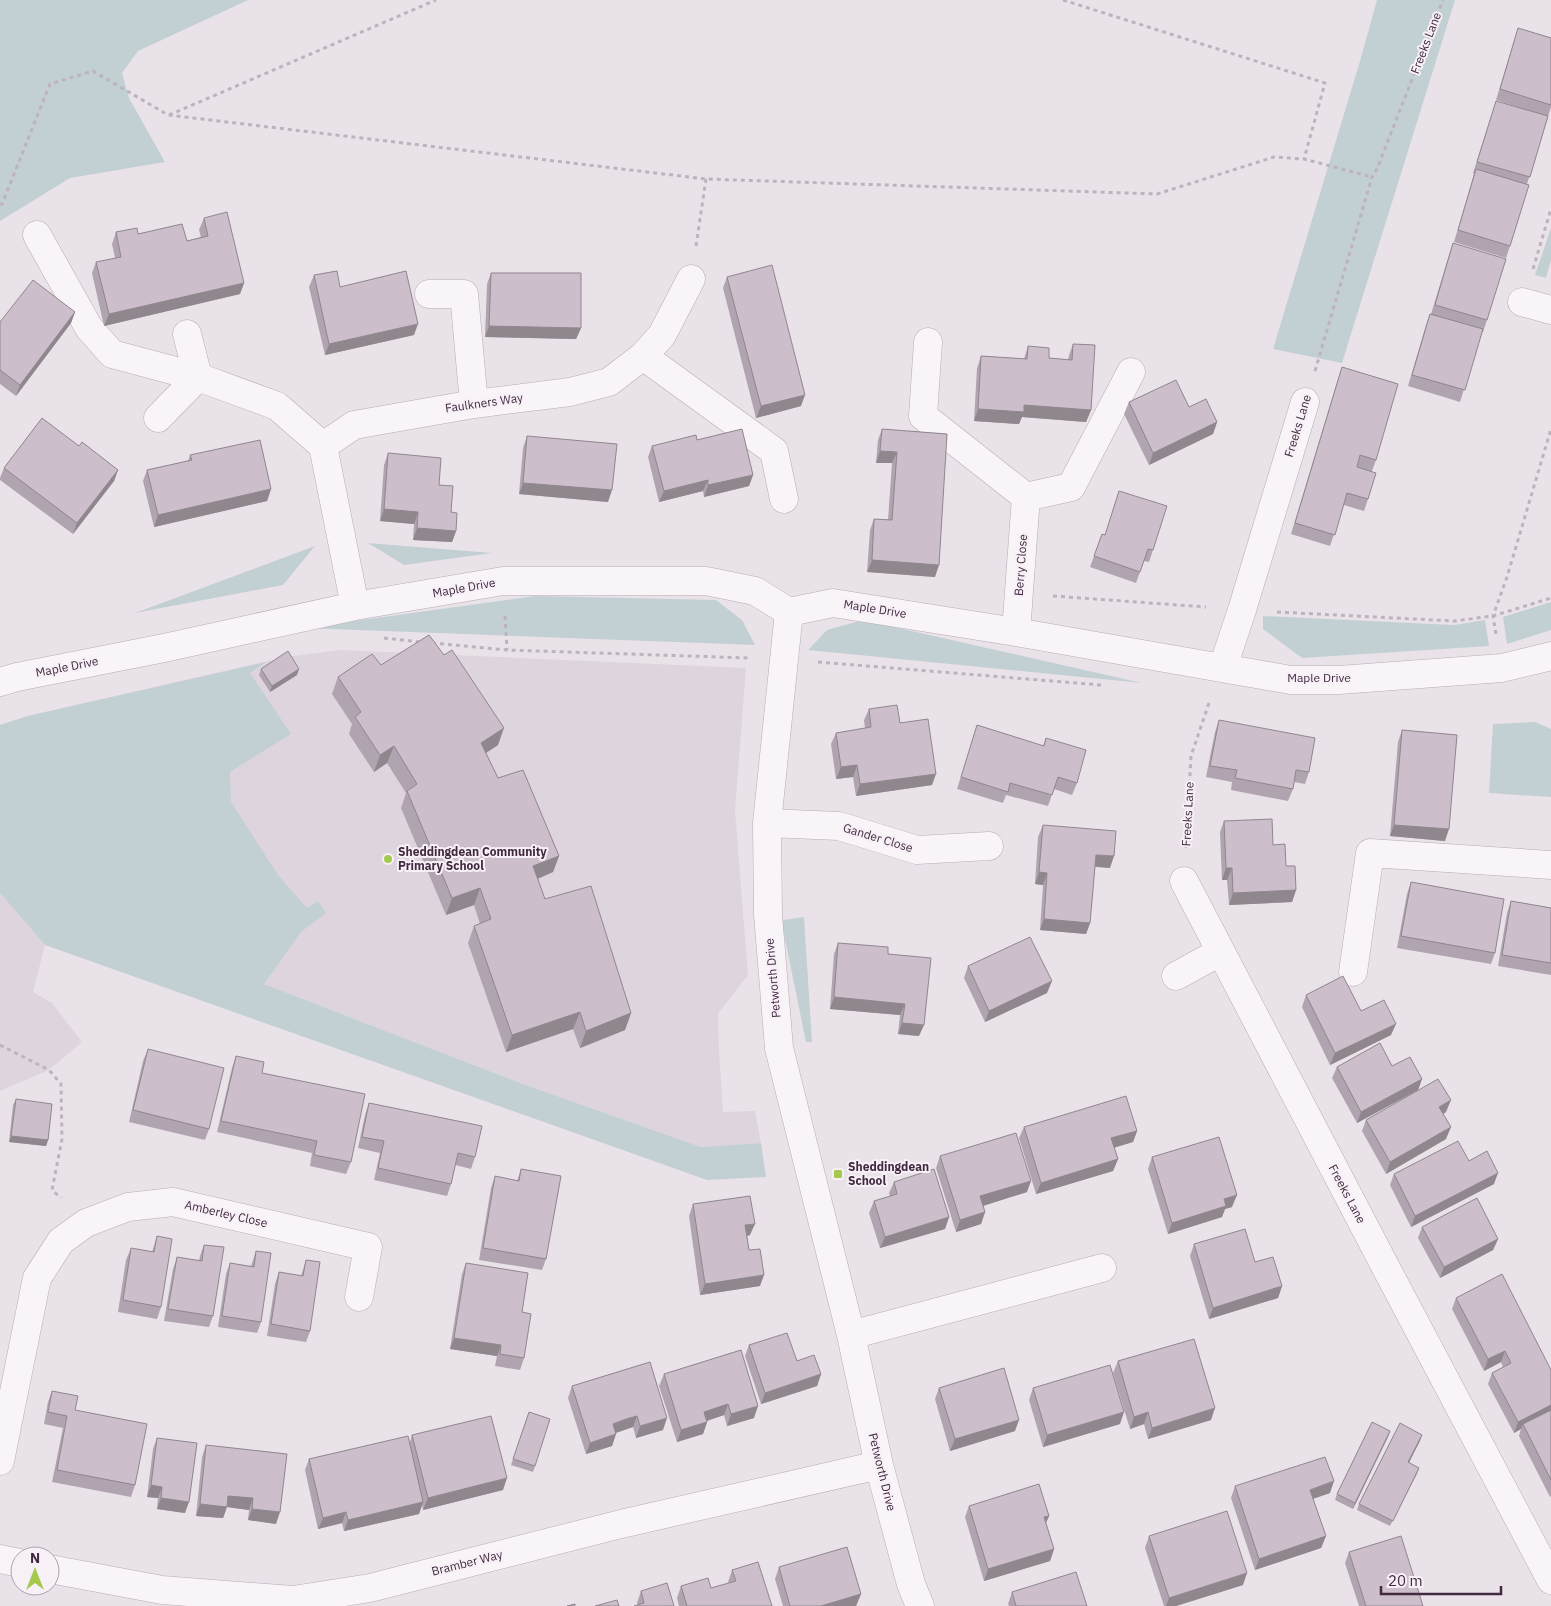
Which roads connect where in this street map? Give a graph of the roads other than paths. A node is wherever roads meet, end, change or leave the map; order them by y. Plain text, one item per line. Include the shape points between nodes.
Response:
1 (37, 235) dead end
2 (691, 279) road end
3 (428, 294) dead end
4 (1522, 302) road end
5 (1551, 310) edge
6 (187, 334) dead end
7 (928, 342) dead end
8 (643, 356) junction
9 (1131, 372) dead end
10 (198, 377) junction
11 (1305, 402) road end
12 (474, 404) junction
13 (158, 418) dead end
14 (323, 446) junction
15 (1026, 498) junction
16 (784, 500) dead end
17 (355, 606) junction
18 (789, 612) junction
19 (1016, 632) junction
20 (1551, 656) edge
21 (1223, 667) junction
22 (0, 682) edge
23 (767, 824) junction
24 (989, 846) dead end
25 (1551, 865) edge
26 (1184, 881) road end
27 (1220, 952) junction
28 (1353, 972) dead end
29 (1176, 976) dead end
30 (1102, 1268) dead end
31 (359, 1297) dead end
32 (851, 1335) junction
33 (0, 1461) edge
34 (879, 1465) junction
35 (60, 1571) edge
36 (1551, 1580) edge
37 (294, 1603) edge
38 (920, 1606) edge

1 - 10 street via 89,328 112,354
2 - 8 street, Faulkners Way via 662,335
3 - 12 street via 464,294
4 - 5 street
6 - 10 street
7 - 15 street via 923,416
8 - 12 street, Faulkners Way via 608,382 570,392
8 - 16 street via 774,451
9 - 15 street via 1071,487
10 - 13 street
10 - 14 street via 277,406
11 - 21 street, Freeks Lane
12 - 14 street, Faulkners Way via 354,425
14 - 17 street
15 - 19 street, Berry Close
17 - 18 street, Maple Drive via 504,581 706,581 755,591
17 - 22 street, Maple Drive
18 - 19 street, Maple Drive via 833,603
18 - 23 street, Petworth Drive
19 - 21 street, Maple Drive
20 - 21 street, Maple Drive via 1502,668 1339,680 1291,680
23 - 24 street, Gander Close via 838,826 917,850
23 - 32 street, Petworth Drive via 768,915 779,1048
25 - 28 street via 1370,853
26 - 27 street, Freeks Lane
27 - 29 street
27 - 36 street, Freeks Lane
30 - 32 street
31 - 33 street, Amberley Close via 368,1248 174,1202 128,1206 86,1223 61,1241 37,1278
32 - 34 street, Petworth Drive
34 - 37 street, Bramber Way via 621,1524 370,1588
34 - 38 street, Petworth Drive
35 - 37 street, Bramber Way via 162,1590

